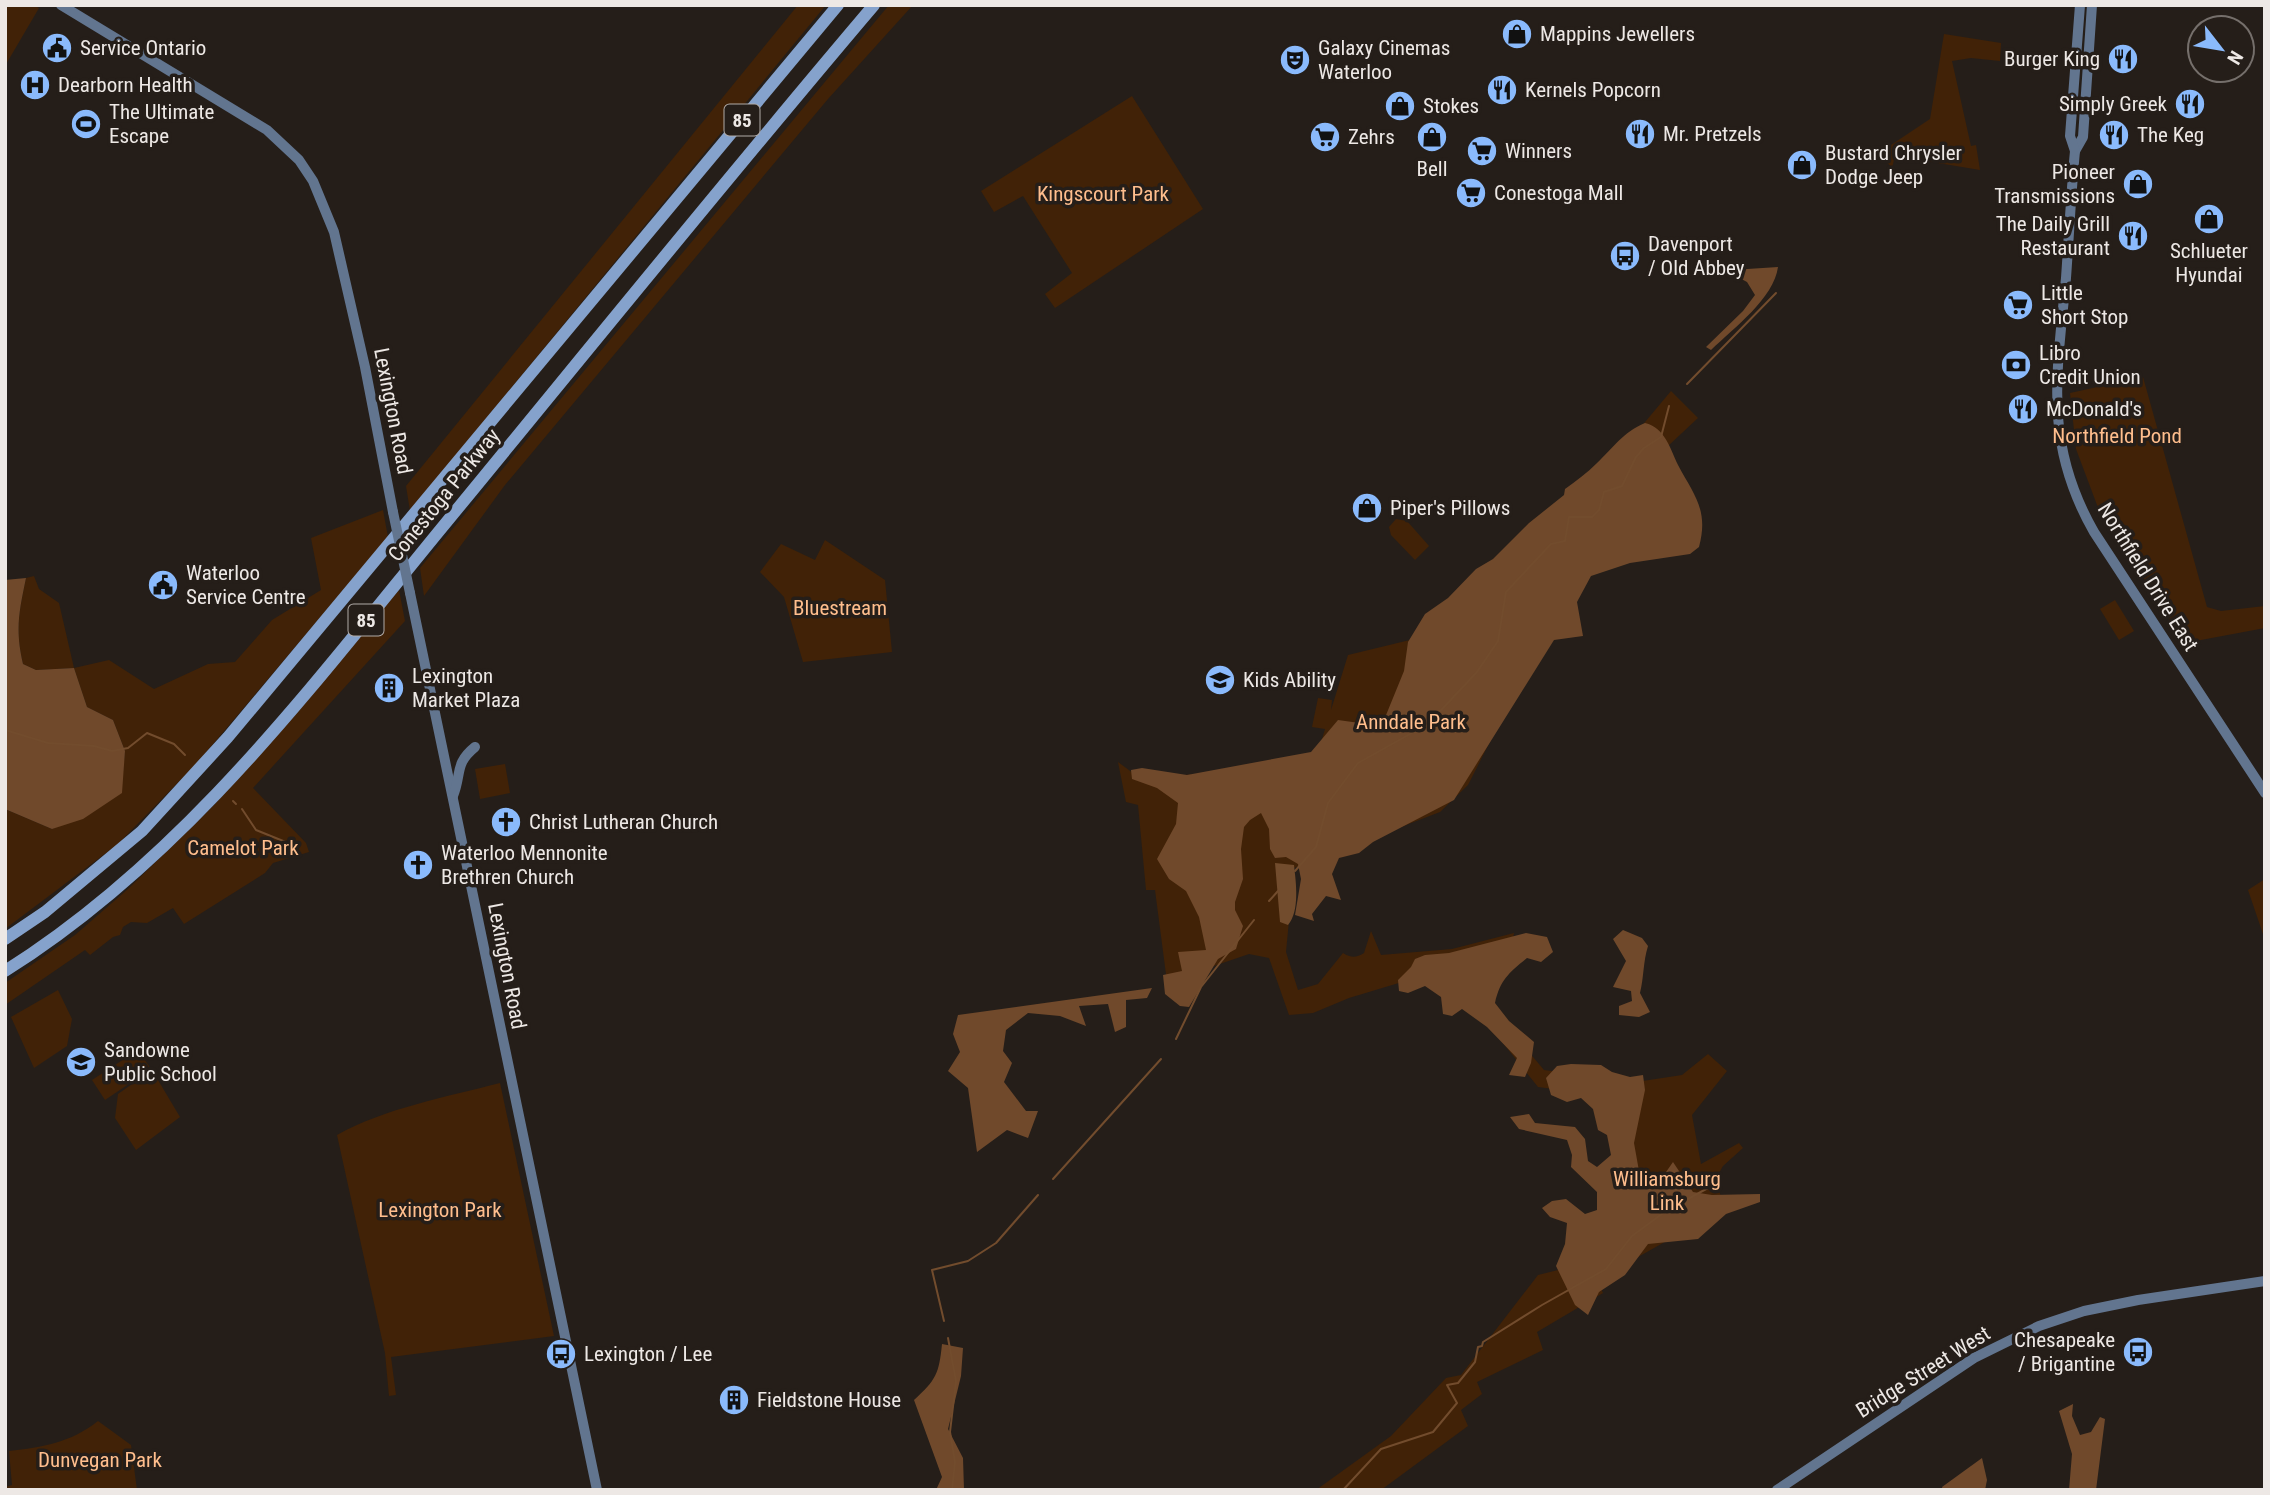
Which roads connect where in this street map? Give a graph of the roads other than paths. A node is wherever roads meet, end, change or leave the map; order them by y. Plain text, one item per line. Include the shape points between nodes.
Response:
1 (61, 5) edge
2 (838, 5) edge
3 (876, 5) edge
4 (2080, 5) edge
5 (2092, 5) edge
6 (2075, 151) junction
7 (475, 747) dead end
8 (2265, 793) edge
9 (453, 797) junction
10 (5, 939) edge
11 (5, 971) edge
12 (2265, 1281) edge
13 (597, 1490) edge
14 (1777, 1490) edge

1 - 9 main road, Lexington Road, bridge via 267,130 299,160 313,181 334,232 365,367
2 - 10 highway, Conestoga Parkway / 85 via 228,737 142,831 99,870
3 - 11 highway, Conestoga Parkway / 85 via 283,719 155,857 67,929
4 - 6 main road, Northfield Drive East via 2070,136
5 - 6 main road, Northfield Drive East via 2083,137
6 - 8 main road, Northfield Drive East via 2056,386 2059,438 2067,472 2094,532
7 - 9 main road via 462,760
9 - 13 main road, Lexington Road
12 - 14 main road, Bridge Street West via 2138,1300 2039,1326 1974,1358

